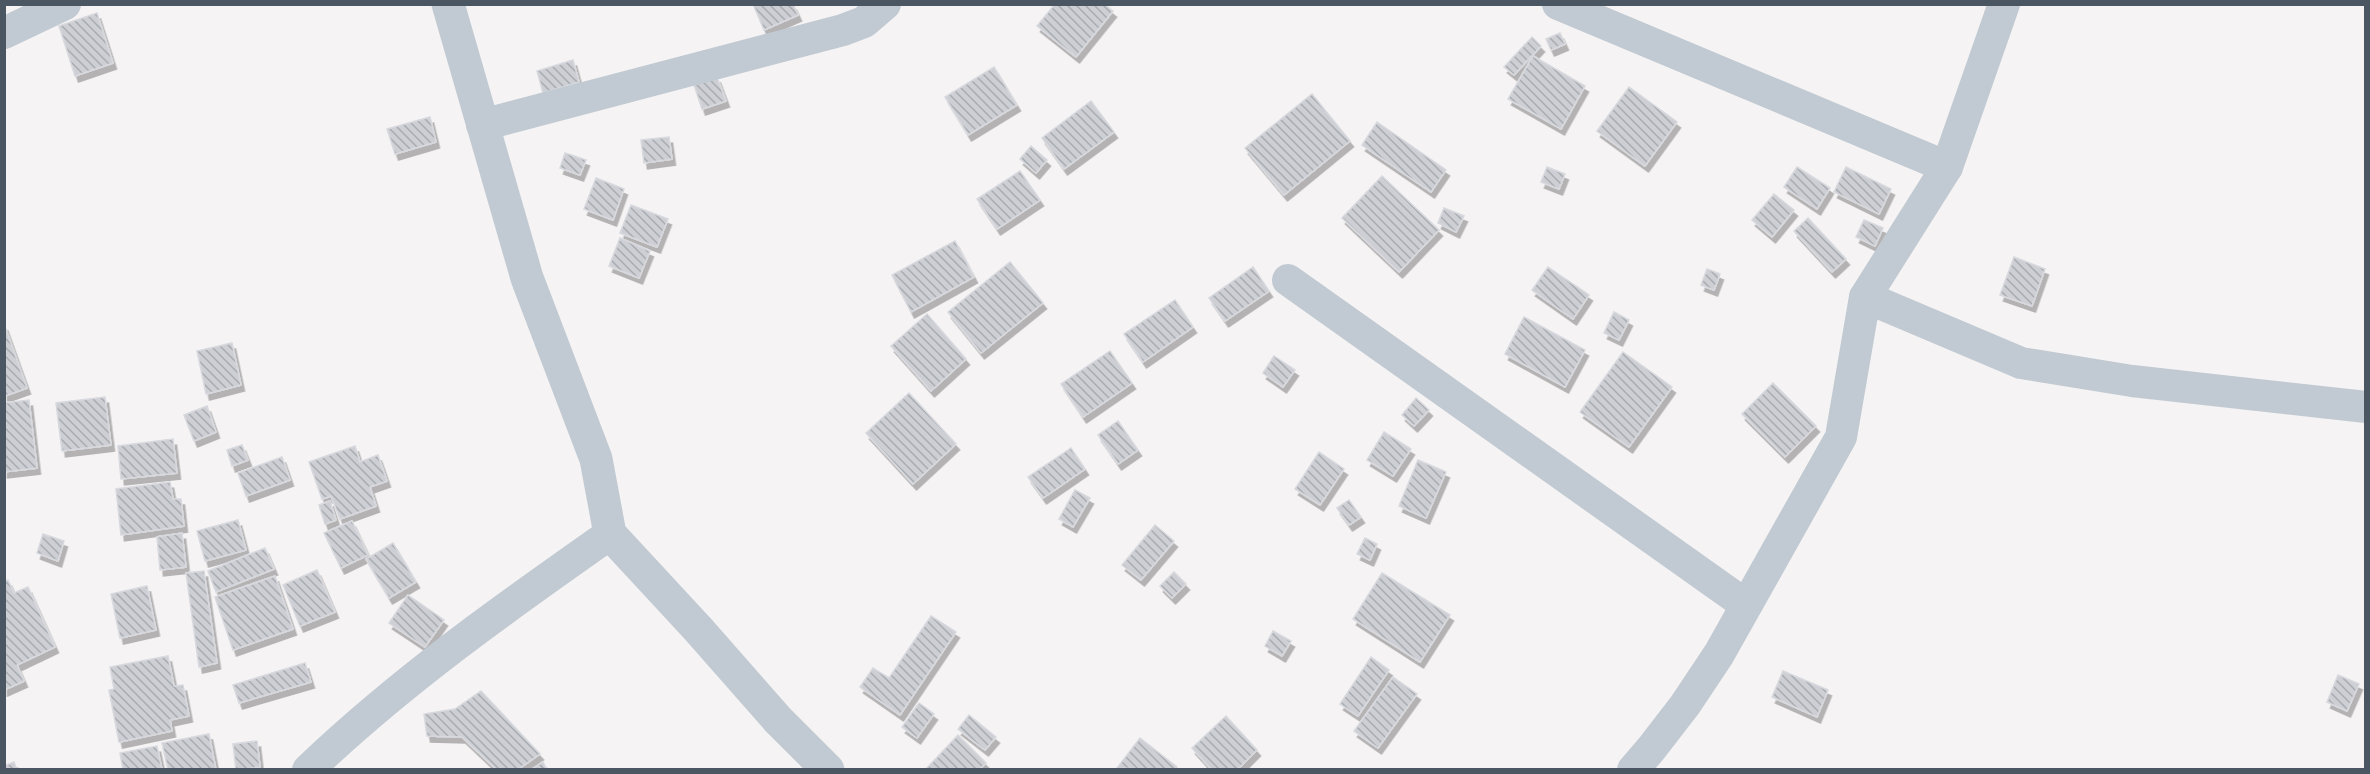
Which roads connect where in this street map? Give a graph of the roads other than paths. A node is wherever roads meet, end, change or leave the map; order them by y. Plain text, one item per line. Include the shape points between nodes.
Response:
1 (64, 4) edge
2 (448, 4) edge
3 (885, 4) edge
4 (1558, 4) edge
5 (2004, 4) edge
6 (4, 33) edge
7 (482, 125) junction
8 (1947, 166) junction
9 (1288, 280) dead end
10 (1865, 297) junction
11 (2366, 407) edge
12 (610, 534) junction
13 (1746, 605) junction
14 (308, 770) edge
15 (828, 770) edge
16 (1633, 770) edge

1 - 6 street
2 - 7 street
3 - 7 street via 864,22 843,30
4 - 8 street
5 - 8 street
7 - 12 street via 528,278 596,459
8 - 10 street
9 - 13 street
10 - 11 street via 2021,363 2166,385
10 - 13 street via 1841,437
12 - 14 street via 479,627 346,733
12 - 15 street
13 - 16 street via 1685,705

